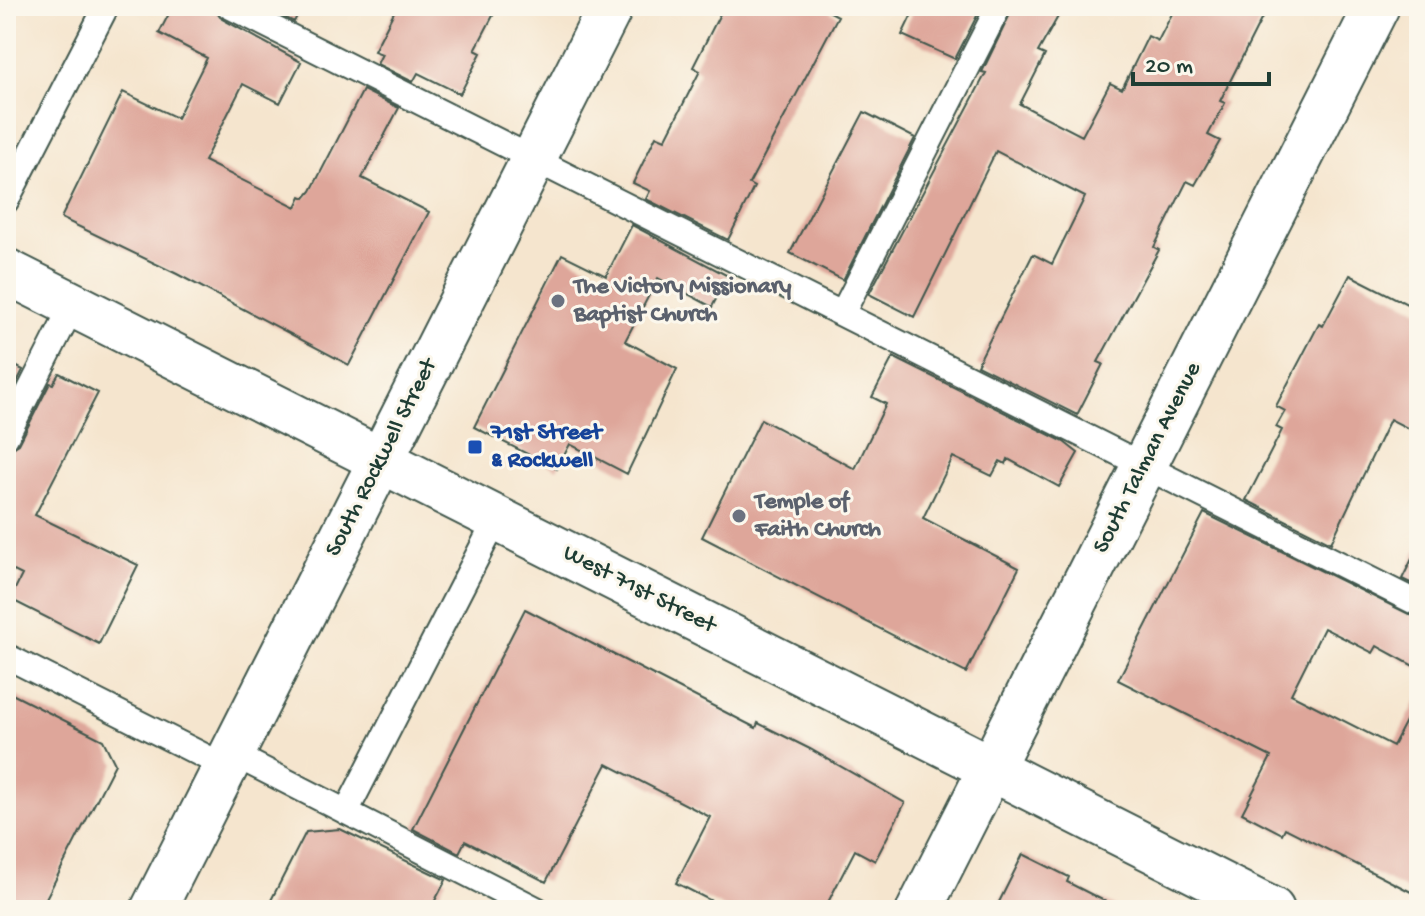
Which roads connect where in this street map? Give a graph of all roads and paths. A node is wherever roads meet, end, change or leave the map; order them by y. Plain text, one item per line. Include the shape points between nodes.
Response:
1 (230, 6) edge
2 (611, 6) edge
3 (999, 6) edge
4 (1377, 6) edge
5 (104, 11) dead end
6 (534, 159) junction
7 (6, 201) edge
8 (6, 271) edge
9 (73, 305) junction
10 (842, 314) junction
11 (6, 437) edge
12 (381, 460) junction
13 (1144, 466) junction
14 (497, 518) junction
15 (1419, 604) edge
16 (6, 656) edge
17 (229, 761) junction
18 (990, 768) junction
19 (346, 812) junction
20 (153, 910) edge
21 (538, 910) edge
22 (919, 910) edge
23 (1272, 910) edge

1 - 6 lane
2 - 6 street, South Rockwell Street
3 - 10 lane
4 - 13 street, South Talman Avenue
5 - 7 lane
6 - 10 lane
6 - 12 street, South Rockwell Street
8 - 9 street, West 71st Street
9 - 11 lane
9 - 12 street, West 71st Street
10 - 13 lane
12 - 14 street, West 71st Street
12 - 17 street, South Rockwell Street
13 - 15 lane
13 - 18 street, South Talman Avenue
14 - 18 street, West 71st Street
14 - 19 lane
16 - 17 lane
17 - 19 lane
17 - 20 street, South Rockwell Street
18 - 22 street, South Talman Avenue
18 - 23 street, West 71st Street
19 - 21 lane

